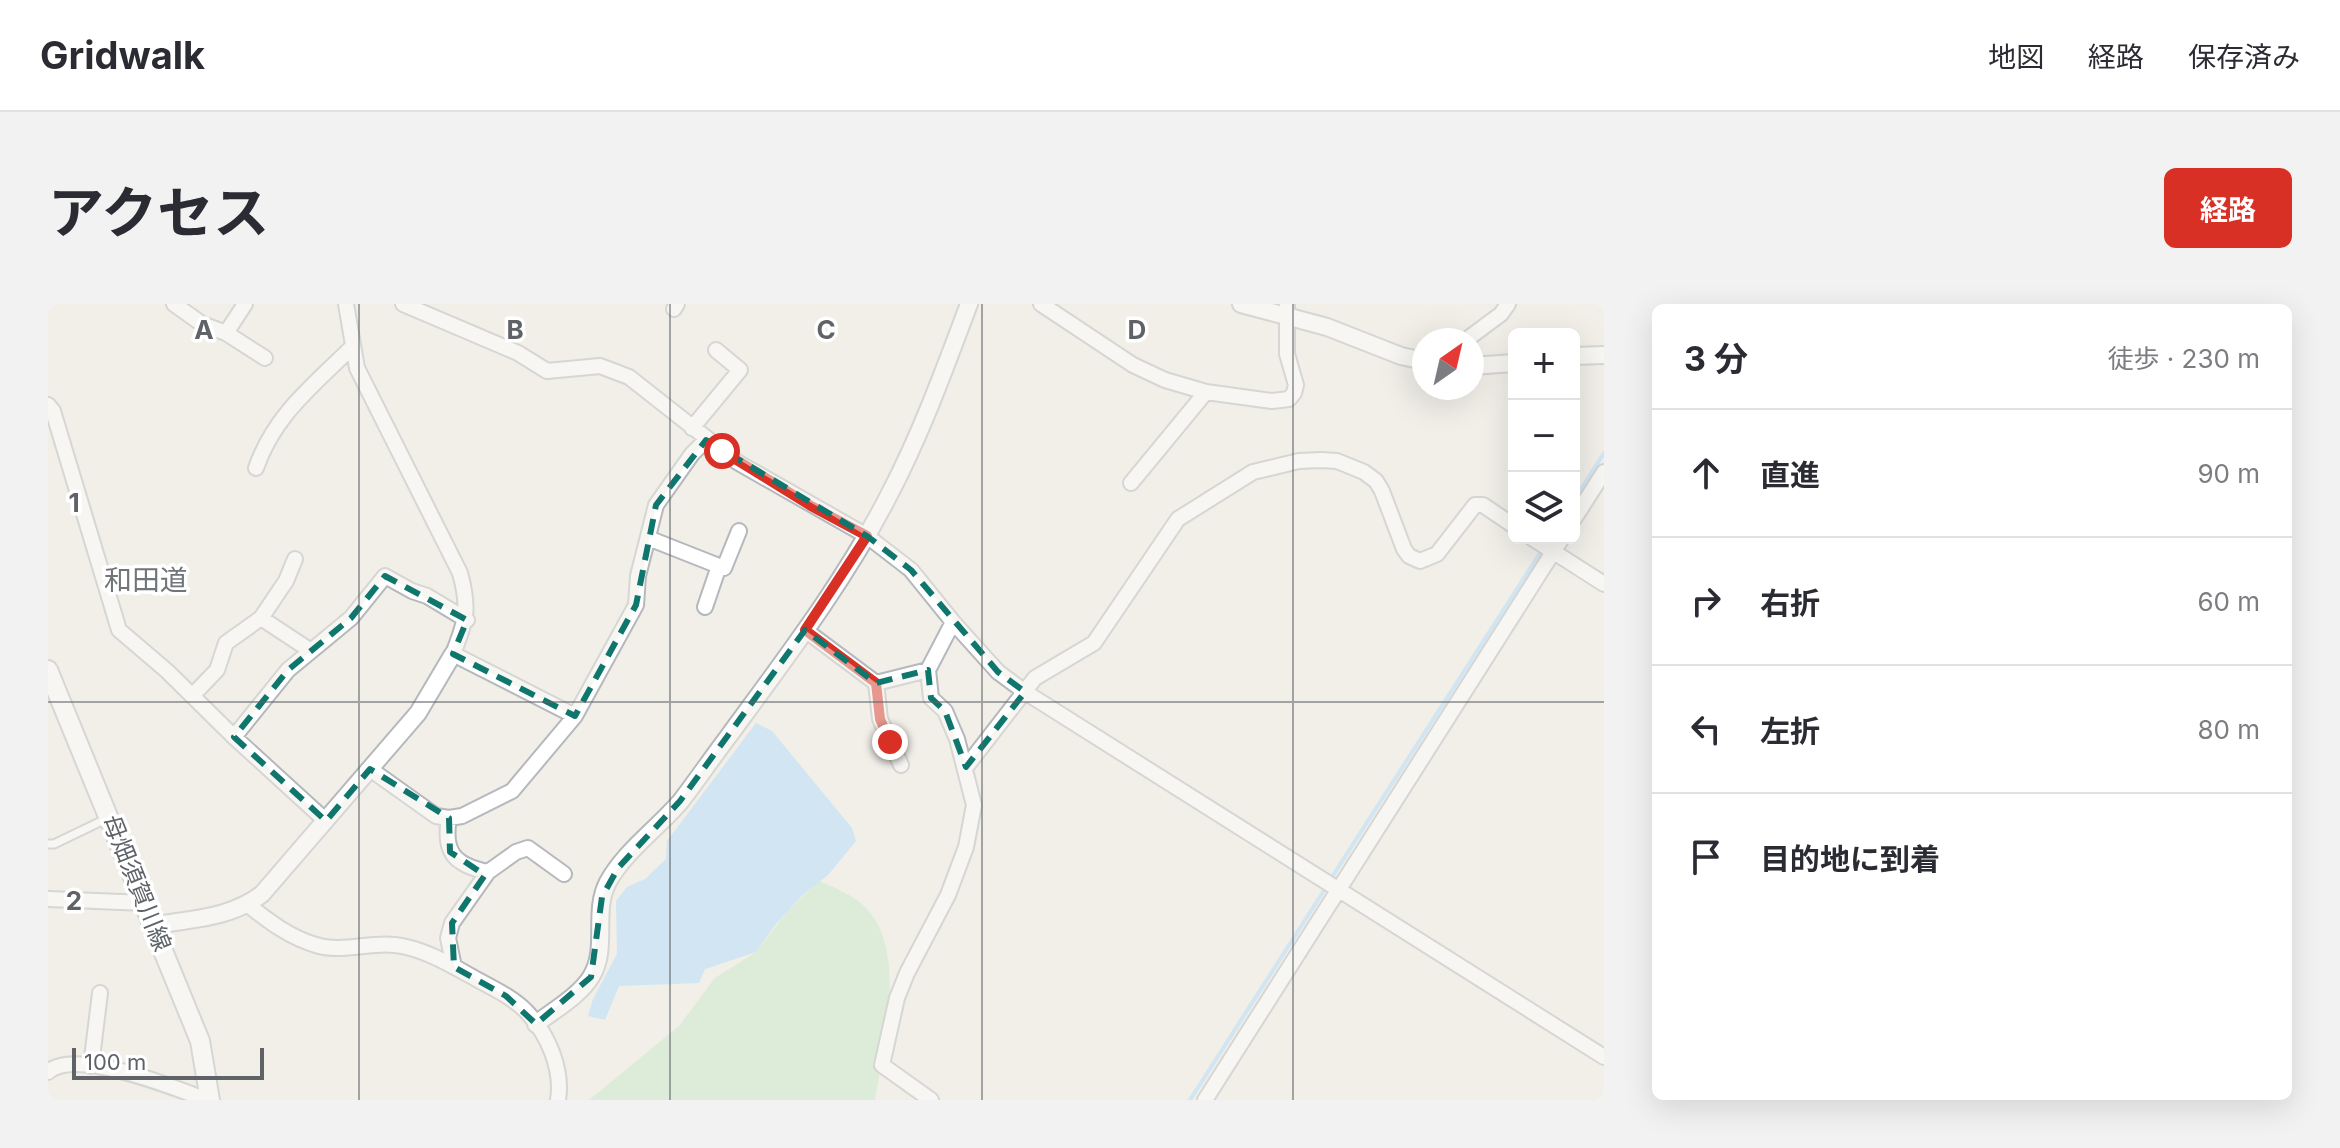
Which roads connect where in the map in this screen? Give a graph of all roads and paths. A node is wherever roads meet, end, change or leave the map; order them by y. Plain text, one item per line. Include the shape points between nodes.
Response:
1 (174, 304) edge
2 (245, 304) edge
3 (346, 304) edge
4 (403, 304) edge
5 (969, 304) edge
6 (1041, 304) edge
7 (1241, 304) edge
8 (1508, 304) edge
9 (1288, 310) edge
10 (1482, 328) edge
11 (226, 333) junction
12 (353, 346) junction
13 (716, 350) dead end
14 (1604, 355) edge
15 (1580, 356) edge
16 (265, 358) dead end
17 (1412, 358) edge
18 (1508, 363) edge
19 (1484, 365) edge
20 (1206, 392) junction
21 (48, 405) edge
22 (692, 428) junction
23 (706, 440) junction
24 (256, 468) dead end
25 (1604, 472) edge
26 (1131, 483) dead end
27 (1580, 510) edge
28 (1508, 522) edge
29 (739, 531) dead end
30 (867, 536) junction
31 (648, 538) junction
32 (1542, 545) edge
33 (295, 559) dead end
34 (719, 566) junction
35 (1604, 584) edge
36 (705, 607) dead end
37 (261, 618) junction
38 (467, 620) junction
39 (953, 622) junction
40 (805, 630) junction
41 (311, 651) junction
42 (453, 654) junction
43 (48, 670) edge
44 (928, 670) junction
45 (876, 683) junction
46 (1025, 692) junction
47 (192, 696) junction
48 (575, 716) junction
49 (234, 737) junction
50 (901, 765) dead end
51 (966, 767) junction
52 (370, 769) junction
53 (110, 817) junction
54 (449, 818) junction
55 (326, 821) junction
56 (48, 844) edge
57 (488, 872) junction
58 (564, 874) dead end
59 (1339, 889) junction
60 (48, 899) edge
61 (145, 903) junction
62 (248, 905) junction
63 (155, 925) junction
64 (454, 967) junction
65 (100, 993) dead end
66 (536, 1024) junction
67 (1604, 1057) edge
68 (91, 1066) junction
69 (48, 1072) edge
70 (209, 1100) edge
71 (558, 1100) edge
72 (931, 1100) edge
73 (1205, 1100) edge

1 - 11 street
2 - 11 street
3 - 12 street
4 - 22 street via 518,353 547,371 600,366 629,377
5 - 30 street via 920,429
6 - 20 street via 1133,365
7 - 9 street
8 - 10 street
9 - 17 street
9 - 20 street via 1287,354 1296,385 1289,399
11 - 16 street
12 - 24 street via 284,415
12 - 38 street via 357,368 460,573
13 - 22 street via 740,370
14 - 15 street
18 - 19 street
20 - 26 street
21 - 47 street via 119,630
22 - 23 street
23 - 30 street
23 - 31 street via 656,505
25 - 27 street
28 - 46 street via 1475,505 1437,554 1420,561 1404,549 1382,491 1364,472 1321,460 1253,472 1178,519 1094,643 1035,678
29 - 34 street via 724,568
30 - 39 street via 911,570
30 - 40 street
31 - 34 street
31 - 48 street via 636,605
32 - 35 street
32 - 59 street
33 - 37 street
34 - 36 street
37 - 41 street
37 - 47 street via 226,643 217,670
38 - 41 street via 385,576 351,618
38 - 42 street
39 - 44 street
39 - 46 street via 998,672
40 - 45 street
40 - 66 street via 680,801 618,868 602,897 597,964 591,977
41 - 49 street via 288,670
42 - 48 street
42 - 52 street via 418,713
43 - 53 main road, 母畑須賀川線
44 - 45 street
44 - 51 street via 931,698 945,711
45 - 50 street via 880,719
46 - 51 street
46 - 59 street
47 - 49 street
48 - 54 street via 512,791
49 - 55 street
51 - 72 street via 974,805 966,847 897,998 882,1065
52 - 54 street via 436,816
52 - 55 street
53 - 56 lane
53 - 61 main road, 母畑須賀川線
54 - 57 street via 450,852 460,862
55 - 62 street
57 - 58 street via 528,848
57 - 64 street via 452,923 448,938
59 - 67 street
59 - 73 street
60 - 61 street
61 - 63 main road, 母畑須賀川線
62 - 63 street
62 - 64 street via 284,933 319,947 414,948
63 - 70 main road, 母畑須賀川線 via 200,1041
64 - 66 street via 506,996
65 - 68 street
66 - 71 street via 555,1058 561,1083
68 - 69 street via 69,1062
68 - 70 street via 139,1075

